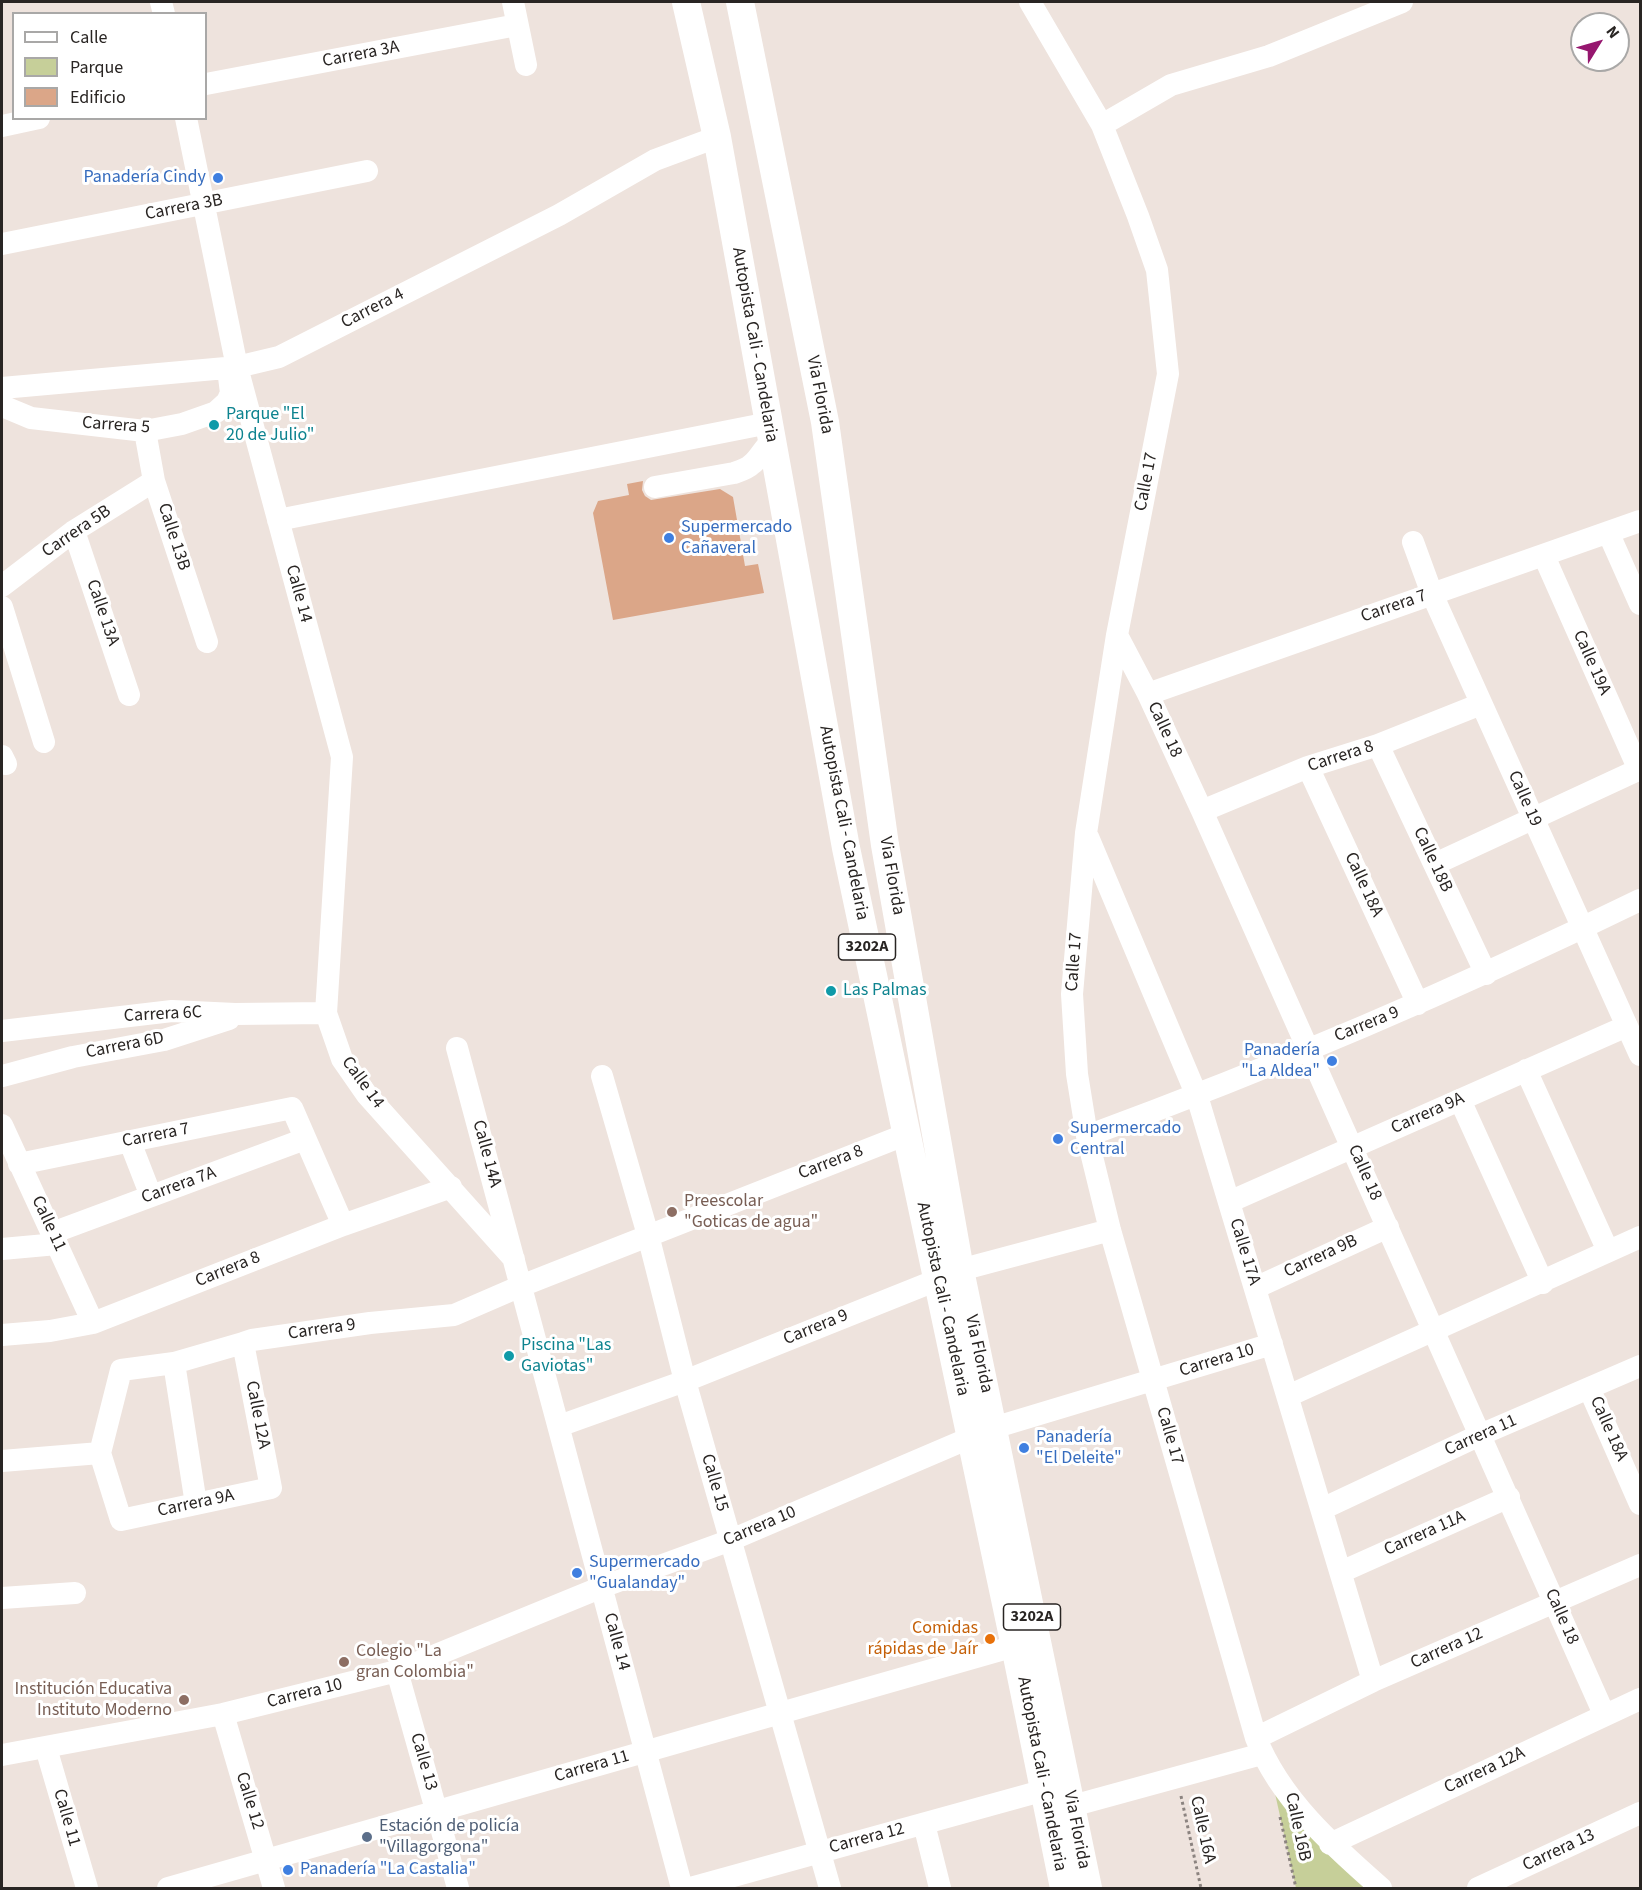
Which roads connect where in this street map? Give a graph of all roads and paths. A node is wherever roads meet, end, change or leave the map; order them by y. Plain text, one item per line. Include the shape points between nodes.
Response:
1 (513, 2) edge
2 (686, 2) edge
3 (740, 2) edge
4 (1030, 2) edge
5 (1402, 2) edge
6 (517, 26) junction
7 (526, 65) dead end
8 (207, 84) edge
9 (30, 120) edge
10 (186, 120) edge
11 (1102, 125) junction
12 (2, 126) edge
13 (717, 137) junction
14 (367, 171) dead end
15 (203, 204) junction
16 (2, 244) edge
17 (232, 367) junction
18 (2, 388) edge
19 (2, 406) edge
20 (145, 431) junction
21 (770, 432) junction
22 (154, 481) junction
23 (654, 487) dead end
24 (278, 520) junction
25 (1641, 522) edge
26 (74, 531) junction
27 (1608, 532) junction
28 (1413, 542) dead end
29 (1544, 556) junction
30 (2, 586) edge
31 (1432, 594) junction
32 (1641, 604) edge
33 (2, 607) edge
34 (1117, 634) junction
35 (207, 642) dead end
36 (129, 694) dead end
37 (1148, 694) junction
38 (1481, 704) junction
39 (44, 742) dead end
40 (1378, 745) junction
41 (1308, 767) junction
42 (1640, 769) edge
43 (1202, 811) junction
44 (1533, 818) junction
45 (1086, 833) junction
46 (1435, 864) junction
47 (1641, 900) edge
48 (1583, 928) junction
49 (1486, 974) junction
50 (1418, 1004) junction
51 (248, 1013) junction
52 (326, 1013) junction
53 (1628, 1026) junction
54 (2, 1030) edge
55 (458, 1048) dead end
56 (1309, 1049) junction
57 (1641, 1055) edge
58 (1526, 1070) junction
59 (602, 1076) dead end
60 (2, 1077) edge
61 (1197, 1096) junction
62 (1460, 1100) junction
63 (2, 1125) edge
64 (907, 1134) junction
65 (1087, 1136) junction
66 (305, 1139) junction
67 (130, 1142) junction
68 (1352, 1147) junction
69 (11, 1156) edge
70 (451, 1187) junction
71 (151, 1196) junction
72 (1228, 1202) junction
73 (343, 1225) junction
74 (1388, 1227) junction
75 (1110, 1230) junction
76 (648, 1236) junction
77 (1641, 1237) edge
78 (55, 1238) junction
79 (2, 1249) edge
80 (1608, 1251) junction
81 (514, 1259) junction
82 (949, 1275) junction
83 (1543, 1283) junction
84 (521, 1286) junction
85 (1255, 1288) junction
86 (93, 1323) junction
87 (1433, 1332) junction
88 (2, 1335) edge
89 (243, 1343) junction
90 (1272, 1344) junction
91 (174, 1363) junction
92 (1641, 1366) edge
93 (685, 1381) junction
94 (1154, 1381) junction
95 (1589, 1388) junction
96 (1288, 1396) junction
97 (559, 1426) junction
98 (982, 1433) junction
99 (1480, 1435) junction
100 (100, 1453) junction
101 (2, 1461) edge
102 (272, 1488) joint
103 (1509, 1497) junction
104 (196, 1504) junction
105 (1641, 1504) edge
106 (1322, 1509) junction
107 (730, 1540) junction
108 (1641, 1565) edge
109 (1341, 1572) junction
110 (602, 1587) junction
111 (75, 1593) dead end
112 (2, 1598) edge
113 (1555, 1602) junction
114 (1015, 1646) junction
115 (398, 1671) junction
116 (1373, 1681) junction
117 (1641, 1699) edge
118 (223, 1714) junction
119 (1604, 1714) junction
120 (780, 1715) junction
121 (1259, 1746) junction
122 (46, 1748) junction
123 (646, 1752) junction
124 (2, 1755) edge
125 (1177, 1777) junction
126 (1045, 1790) junction
127 (1072, 1806) junction
128 (437, 1811) junction
129 (1641, 1813) edge
130 (1280, 1814) dead end
131 (924, 1824) junction
132 (1330, 1844) junction
133 (819, 1852) junction
134 (266, 1859) junction
135 (87, 1888) edge
136 (168, 1888) edge
137 (274, 1888) edge
138 (458, 1888) edge
139 (682, 1888) edge
140 (690, 1888) edge
141 (830, 1888) edge
142 (940, 1888) edge
143 (1064, 1888) edge
144 (1088, 1888) edge
145 (1201, 1888) edge
146 (1296, 1888) edge
147 (1381, 1888) edge
148 (1478, 1888) edge

1 - 6 street
2 - 13 main road, Autopista Cali - Candelaria / 3202A
3 - 82 main road, Via Florida / 3202A via 825,422
4 - 11 street, Calle 17
5 - 11 street via 1269,56 1171,85
6 - 7 street
6 - 8 street, Carrera 3A
9 - 12 street
10 - 15 street, Calle 14
11 - 34 street, Calle 17 via 1157,270 1168,374
13 - 17 street, Carrera 4 via 655,160 559,215 279,357
13 - 21 main road, Autopista Cali - Candelaria / 3202A
14 - 15 street, Carrera 3B
15 - 16 street, Carrera 3B
15 - 17 street, Calle 14
17 - 18 street, Carrera 4
17 - 20 street, Carrera 5 via 231,393 216,412
17 - 24 street, Calle 14
19 - 20 street, Carrera 5 via 31,418
20 - 22 street, Calle 13B
21 - 23 street via 754,463 746,469
21 - 24 street
21 - 64 main road, Autopista Cali - Candelaria / 3202A via 846,848
22 - 26 street, Carrera 5B
22 - 35 street, Calle 13B
24 - 52 street, Calle 14 via 342,757
25 - 27 street, Carrera 7
26 - 30 street, Carrera 5B
26 - 36 street, Calle 13A
27 - 29 street, Carrera 7
27 - 32 street
28 - 31 street, Calle 19
29 - 31 street, Carrera 7
29 - 42 street, Calle 19A
31 - 37 street, Carrera 7
31 - 38 street, Calle 19
33 - 39 street
34 - 37 street, Calle 18
34 - 45 street, Calle 17
37 - 43 street, Calle 18
38 - 40 street, Carrera 8
38 - 44 street, Calle 19
40 - 41 street, Carrera 8
40 - 46 street, Calle 18B
41 - 43 street, Carrera 8
41 - 50 street, Calle 18A
42 - 44 street
43 - 56 street, Calle 18
44 - 46 street
44 - 48 street, Calle 19
45 - 61 street, Calle 17A
45 - 65 street, Calle 17 via 1072,994 1077,1074
46 - 49 street, Calle 18B
47 - 48 street, Carrera 9
48 - 49 street, Carrera 9
48 - 53 street, Calle 19
49 - 50 street, Carrera 9
50 - 56 street, Carrera 9
51 - 52 street, Carrera 6C
51 - 54 street, Carrera 6C via 172,1011
51 - 60 street, Carrera 6D via 164,1040 73,1057
52 - 70 street, Calle 14 via 342,1059 367,1095
53 - 57 street, Calle 19
53 - 58 street, Carrera 9A
55 - 81 street, Calle 14A
56 - 61 street, Carrera 9
56 - 68 street, Calle 18
58 - 62 street, Carrera 9A
58 - 80 street
59 - 76 street, Calle 15
61 - 65 street, Carrera 9
61 - 72 street, Calle 17A
62 - 68 street, Carrera 9A
62 - 83 street
63 - 69 street, Calle 11
64 - 76 street, Carrera 8
64 - 82 main road, Autopista Cali - Candelaria / 3202A
65 - 75 street, Calle 17
66 - 67 street, Carrera 7 via 292,1108
66 - 71 street, Carrera 7A
66 - 73 street
67 - 69 street, Carrera 7
67 - 71 street
68 - 72 street, Carrera 9A
68 - 74 street, Calle 18
69 - 78 street, Calle 11
70 - 73 street, Carrera 8
70 - 81 street, Calle 14
71 - 78 street, Carrera 7A
72 - 85 street, Calle 17A
73 - 86 street, Carrera 8
74 - 85 street, Carrera 9B
74 - 87 street, Calle 18
75 - 82 street, Carrera 9
75 - 94 street, Calle 17
76 - 84 street, Carrera 8
76 - 93 street, Calle 15
77 - 80 street
78 - 79 street, Carrera 7A
78 - 86 street, Calle 11
80 - 83 street
81 - 84 street, Calle 14
82 - 93 street, Carrera 9
82 - 98 main road, Autopista Cali - Candelaria / 3202A
83 - 87 street
84 - 89 street, Carrera 9 via 454,1315 370,1323
84 - 97 street, Calle 14
85 - 90 street, Calle 17A
86 - 88 street, Carrera 8
87 - 96 street
87 - 99 street, Calle 18
89 - 91 street, Carrera 9
89 - 102 street, Calle 12A
90 - 94 street, Carrera 10
90 - 96 street, Calle 17A
91 - 100 street, Carrera 9 via 121,1370
91 - 104 street
92 - 95 street, Carrera 11
93 - 97 street, Carrera 9
93 - 107 street, Calle 15
94 - 98 street, Carrera 10
94 - 121 street, Calle 17
95 - 99 street, Carrera 11
95 - 105 street, Calle 18A
96 - 106 street, Calle 17A
97 - 110 street, Calle 14
98 - 107 street, Carrera 10
98 - 114 main road, Autopista Cali - Candelaria / 3202A
98 - 127 main road, Via Florida / 3202A
99 - 103 street, Calle 18
99 - 106 street, Carrera 11
100 - 101 street
100 - 104 street, Carrera 9A via 121,1520
102 - 104 street, Carrera 9A
103 - 109 street, Carrera 11A
103 - 113 street, Calle 18
106 - 109 street, Calle 17A
107 - 110 street, Carrera 10
107 - 120 street, Calle 15
108 - 113 street, Carrera 12
109 - 116 street, Calle 17A
110 - 115 street, Carrera 10
110 - 123 street, Calle 14
111 - 112 street
113 - 116 street, Carrera 12
113 - 119 street, Calle 18
114 - 120 street, Carrera 11
114 - 126 main road, Autopista Cali - Candelaria / 3202A
115 - 118 street, Carrera 10
115 - 128 street, Calle 13
116 - 121 street, Carrera 12
117 - 119 street, Carrera 12A
118 - 122 street, Carrera 10
118 - 134 street, Calle 12
119 - 132 street, Carrera 12A
120 - 123 street, Carrera 11
120 - 133 street, Calle 15
121 - 125 street, Carrera 12
121 - 132 street, Calle 17 via 1270,1771
122 - 124 street, Carrera 10
122 - 135 street, Calle 11
123 - 128 street, Carrera 11
123 - 139 street, Calle 14
125 - 127 street, Carrera 12
125 - 145 path, Calle 16A
126 - 131 street, Carrera 12
126 - 143 main road, Autopista Cali - Candelaria / 3202A
127 - 144 main road, Via Florida / 3202A
128 - 134 street, Carrera 11
128 - 138 street, Calle 13
129 - 148 street, Carrera 13
130 - 146 path, Calle 16B
131 - 133 street, Carrera 12
131 - 142 street
132 - 147 street, Calle 17
133 - 140 street, Carrera 12
133 - 141 street, Calle 15
134 - 136 street, Carrera 11
134 - 137 street, Calle 12

